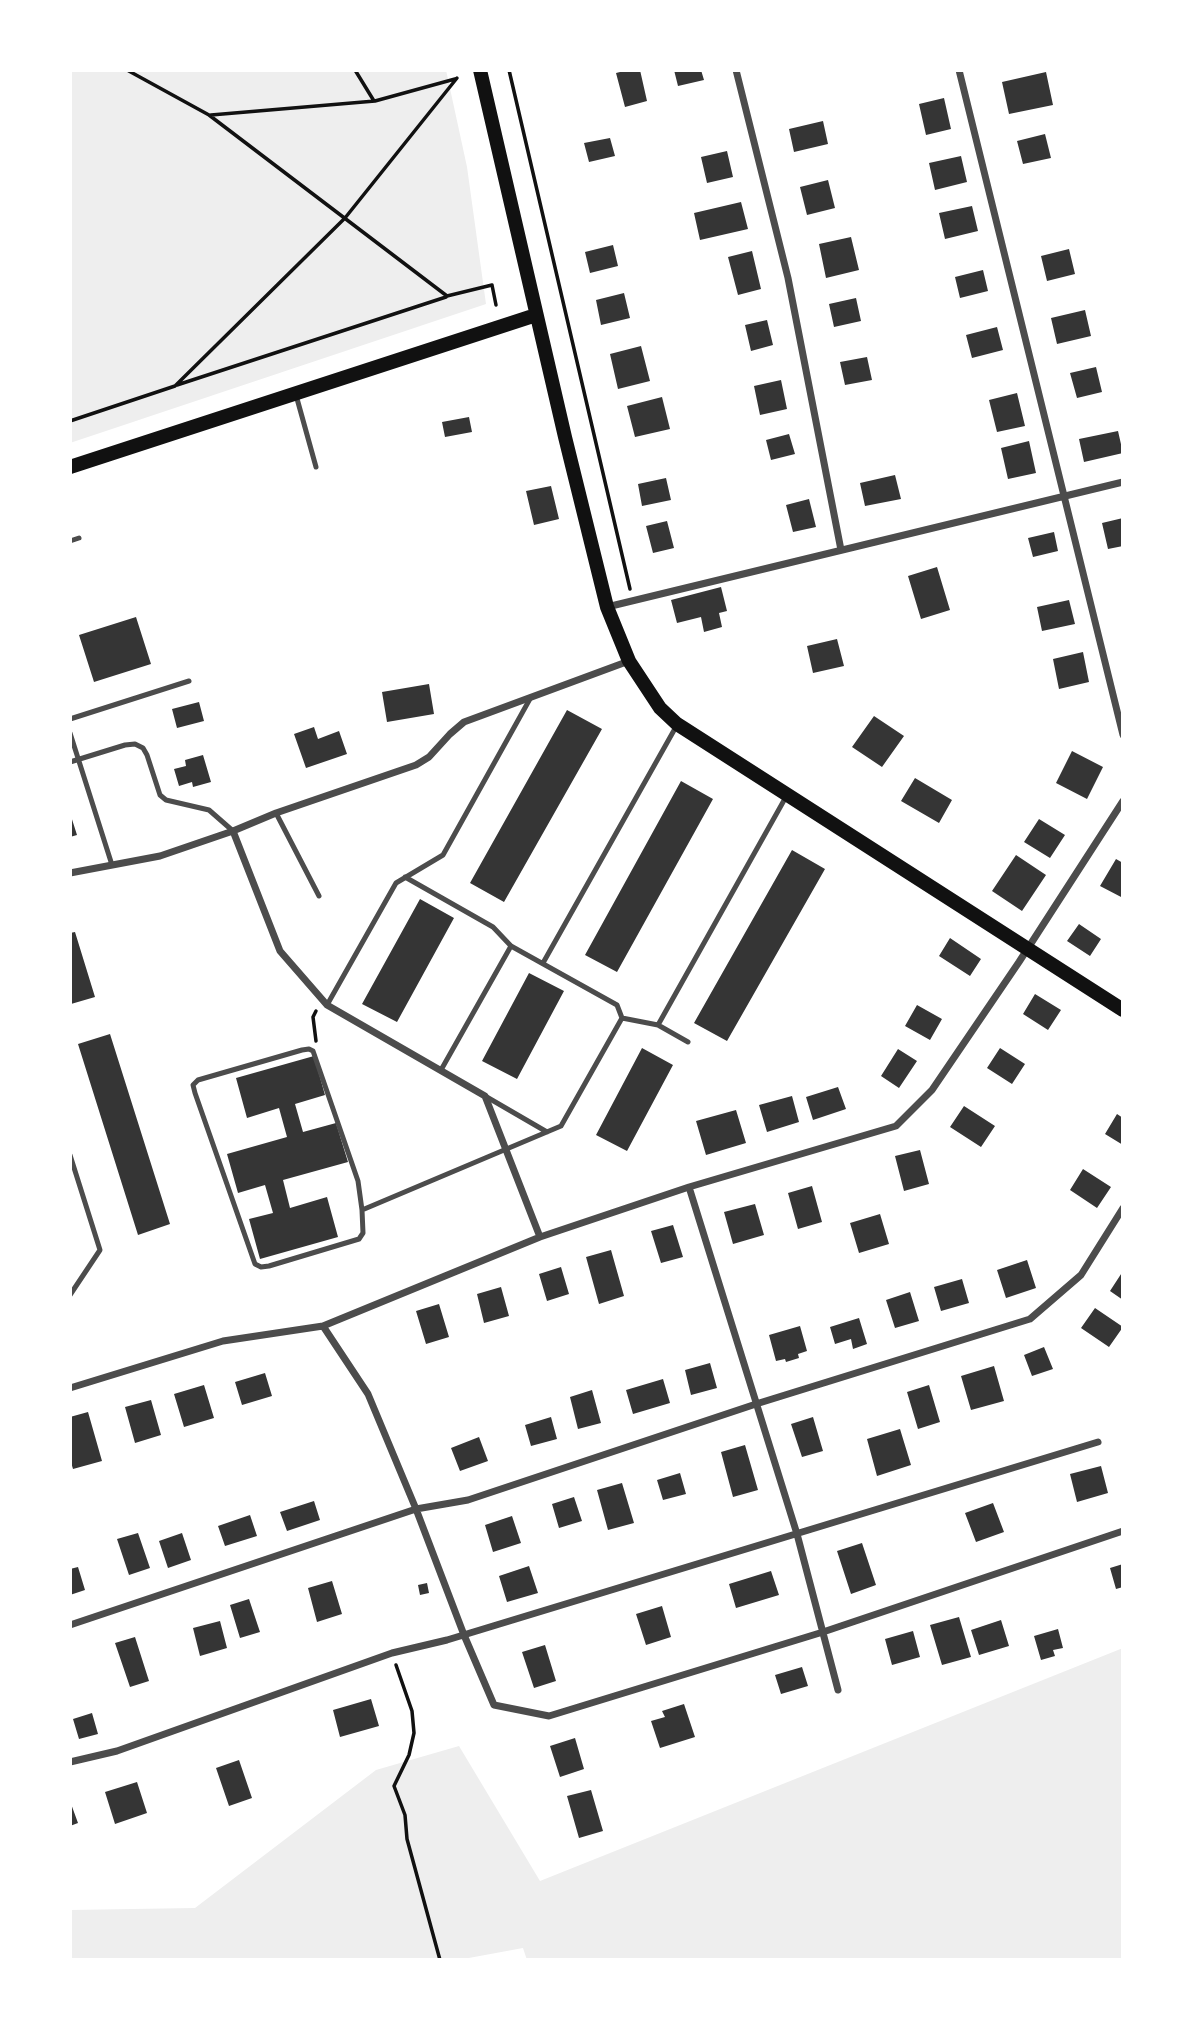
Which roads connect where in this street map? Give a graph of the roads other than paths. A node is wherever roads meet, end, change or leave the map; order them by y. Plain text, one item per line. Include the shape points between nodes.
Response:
1 (480, 70) edge
2 (736, 70) edge
3 (960, 70) edge
4 (536, 315) junction
5 (295, 392) junction
6 (70, 467) edge
7 (316, 467) dead end
8 (1123, 482) edge
9 (1065, 497) junction
10 (79, 538) dead end
11 (70, 541) edge
12 (841, 550) junction
13 (607, 607) junction
14 (629, 661) junction
15 (189, 681) dead end
16 (531, 697) junction
17 (70, 719) edge
18 (677, 724) junction
19 (70, 733) edge
20 (1123, 735) edge
21 (78, 759) junction
22 (70, 762) edge
23 (788, 794) junction
24 (1123, 801) edge
25 (276, 813) junction
26 (233, 831) junction
27 (112, 864) junction
28 (70, 873) edge
29 (405, 877) junction
30 (319, 896) dead end
31 (511, 946) junction
32 (1027, 948) junction
33 (543, 963) junction
34 (327, 1005) junction
35 (1123, 1010) edge
36 (622, 1018) junction
37 (658, 1026) junction
38 (688, 1042) dead end
39 (441, 1070) junction
40 (485, 1096) junction
41 (547, 1132) junction
42 (505, 1149) junction
43 (70, 1155) edge
44 (689, 1187) junction
45 (1123, 1208) edge
46 (362, 1210) junction
47 (540, 1237) junction
48 (70, 1295) edge
49 (323, 1326) junction
50 (70, 1388) edge
51 (756, 1404) junction
52 (1098, 1442) dead end
53 (416, 1509) junction
54 (1123, 1531) edge
55 (797, 1534) junction
56 (70, 1625) edge
57 (823, 1633) junction
58 (464, 1634) junction
59 (838, 1690) dead end
60 (70, 1762) edge

1 - 4 main road
2 - 12 street via 788,278
3 - 9 street
4 - 5 main road
4 - 13 main road
5 - 6 main road
5 - 7 lane
8 - 9 street
9 - 12 street
9 - 20 street
10 - 11 lane
12 - 13 street
13 - 14 main road
14 - 16 street
14 - 18 main road via 660,708
15 - 17 lane
16 - 25 street via 464,722 416,765
16 - 29 lane via 443,855
18 - 23 main road
18 - 33 lane
19 - 21 lane
21 - 22 lane
21 - 26 lane via 135,744 143,748 160,795 209,810
21 - 27 lane
23 - 32 main road
23 - 37 lane
24 - 32 street
25 - 26 street
25 - 30 lane
26 - 27 street via 160,856
26 - 34 street via 280,951
27 - 28 street
29 - 31 lane via 493,927
29 - 34 lane via 396,883
31 - 33 lane
31 - 39 lane
32 - 35 main road
32 - 44 street via 932,1090 896,1126
33 - 36 lane via 617,1005
34 - 39 street
36 - 37 lane
36 - 41 lane via 561,1126
37 - 38 lane
39 - 40 street
40 - 41 lane
40 - 42 street
41 - 42 lane
42 - 46 lane
42 - 47 street
43 - 48 lane via 100,1250
44 - 47 street
44 - 51 street
45 - 51 street via 1081,1275 1030,1319
46 - 46 lane via 358,1181 312,1051 302,1049 205,1076 194,1085 255,1264 261,1268 359,1240
47 - 49 street
49 - 50 street via 223,1340
49 - 53 street via 369,1394
51 - 53 street via 468,1500
51 - 55 street
52 - 55 street
53 - 56 street
53 - 58 street
54 - 57 street
55 - 57 street
55 - 58 street
57 - 58 street via 549,1716 494,1705
57 - 59 street
58 - 60 street via 391,1653 117,1751

